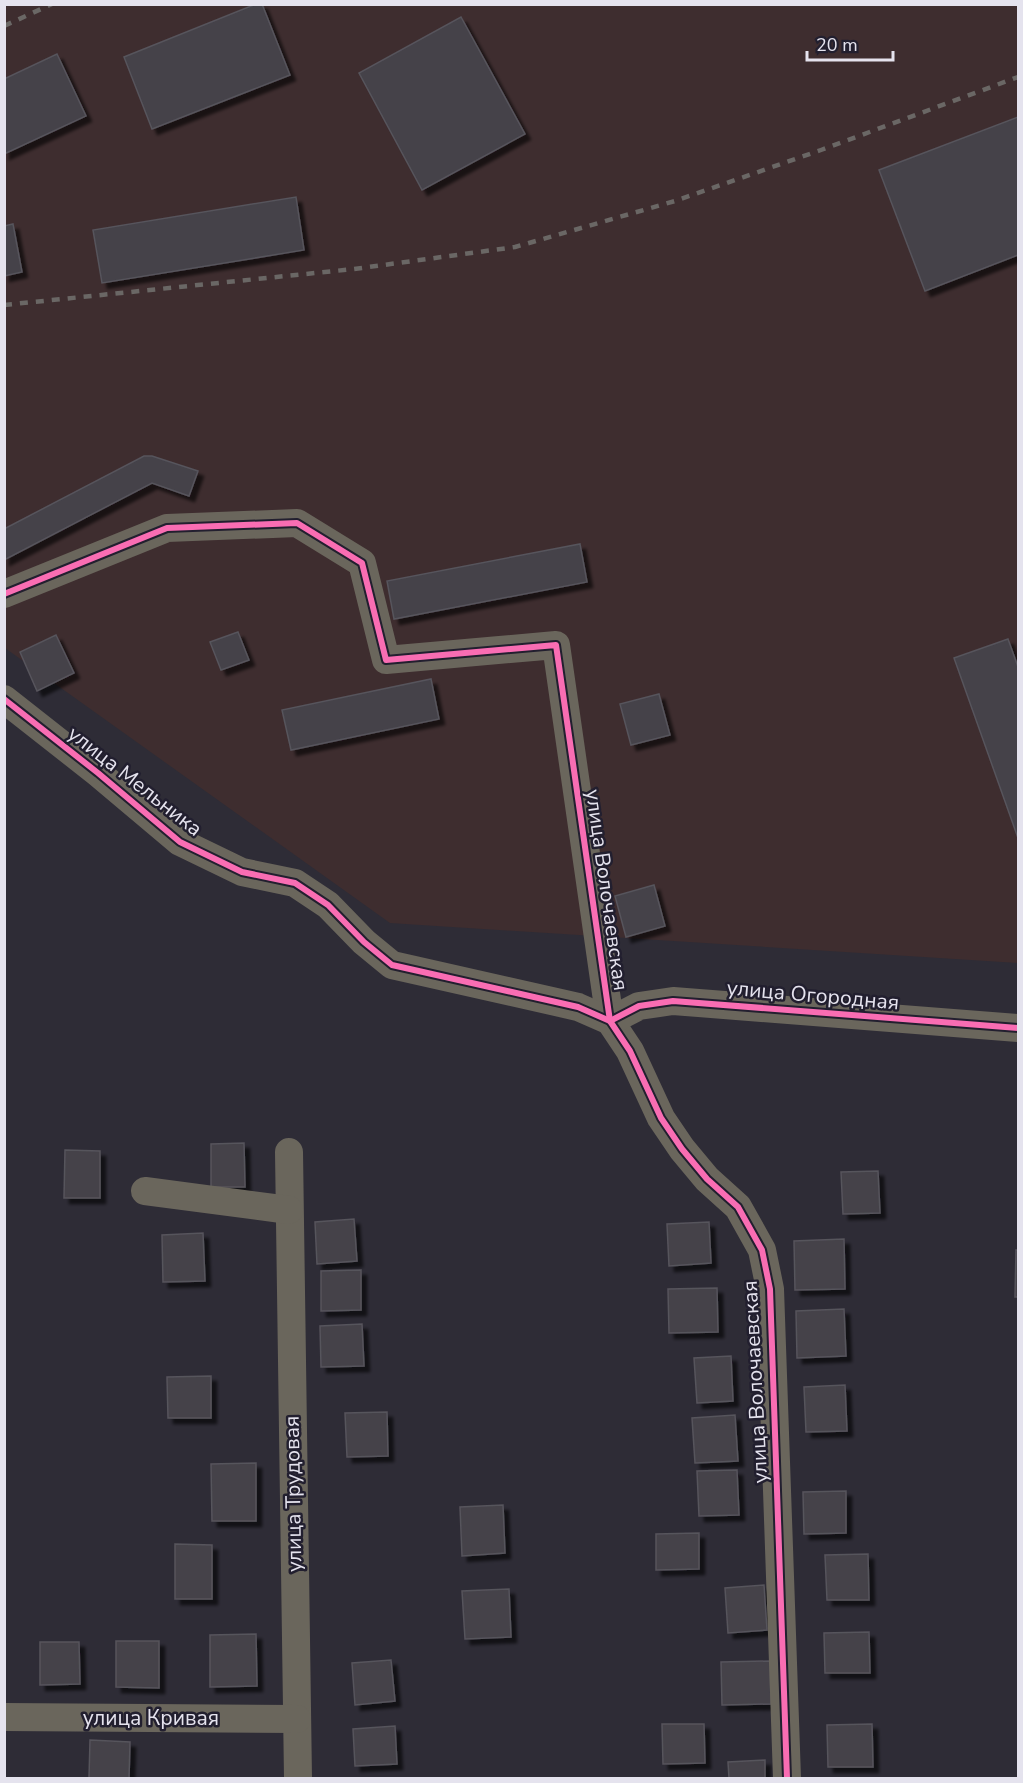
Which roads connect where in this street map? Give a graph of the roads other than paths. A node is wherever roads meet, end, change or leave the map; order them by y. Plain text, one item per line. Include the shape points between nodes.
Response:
1 (4, 594) edge
2 (4, 699) edge
3 (610, 1021) junction
4 (1018, 1028) edge
5 (289, 1152) dead end
6 (145, 1191) dead end
7 (289, 1210) junction
8 (4, 1717) edge
9 (297, 1719) junction
10 (298, 1779) edge
11 (787, 1779) edge

1 - 3 street, улица Волочаевская via 167,528 297,523 362,563 386,660 556,645
2 - 3 street, улица Мельника via 180,842 242,872 295,883 328,905 392,965 578,1007
3 - 4 street, улица Огородная via 639,1006 673,1001
3 - 11 street, улица Волочаевская via 630,1052 661,1119 707,1179 738,1207 762,1250 770,1289
5 - 7 street, улица Трудовая
6 - 7 street
7 - 9 street, улица Трудовая
8 - 9 street, улица Кривая
9 - 10 street, улица Трудовая

